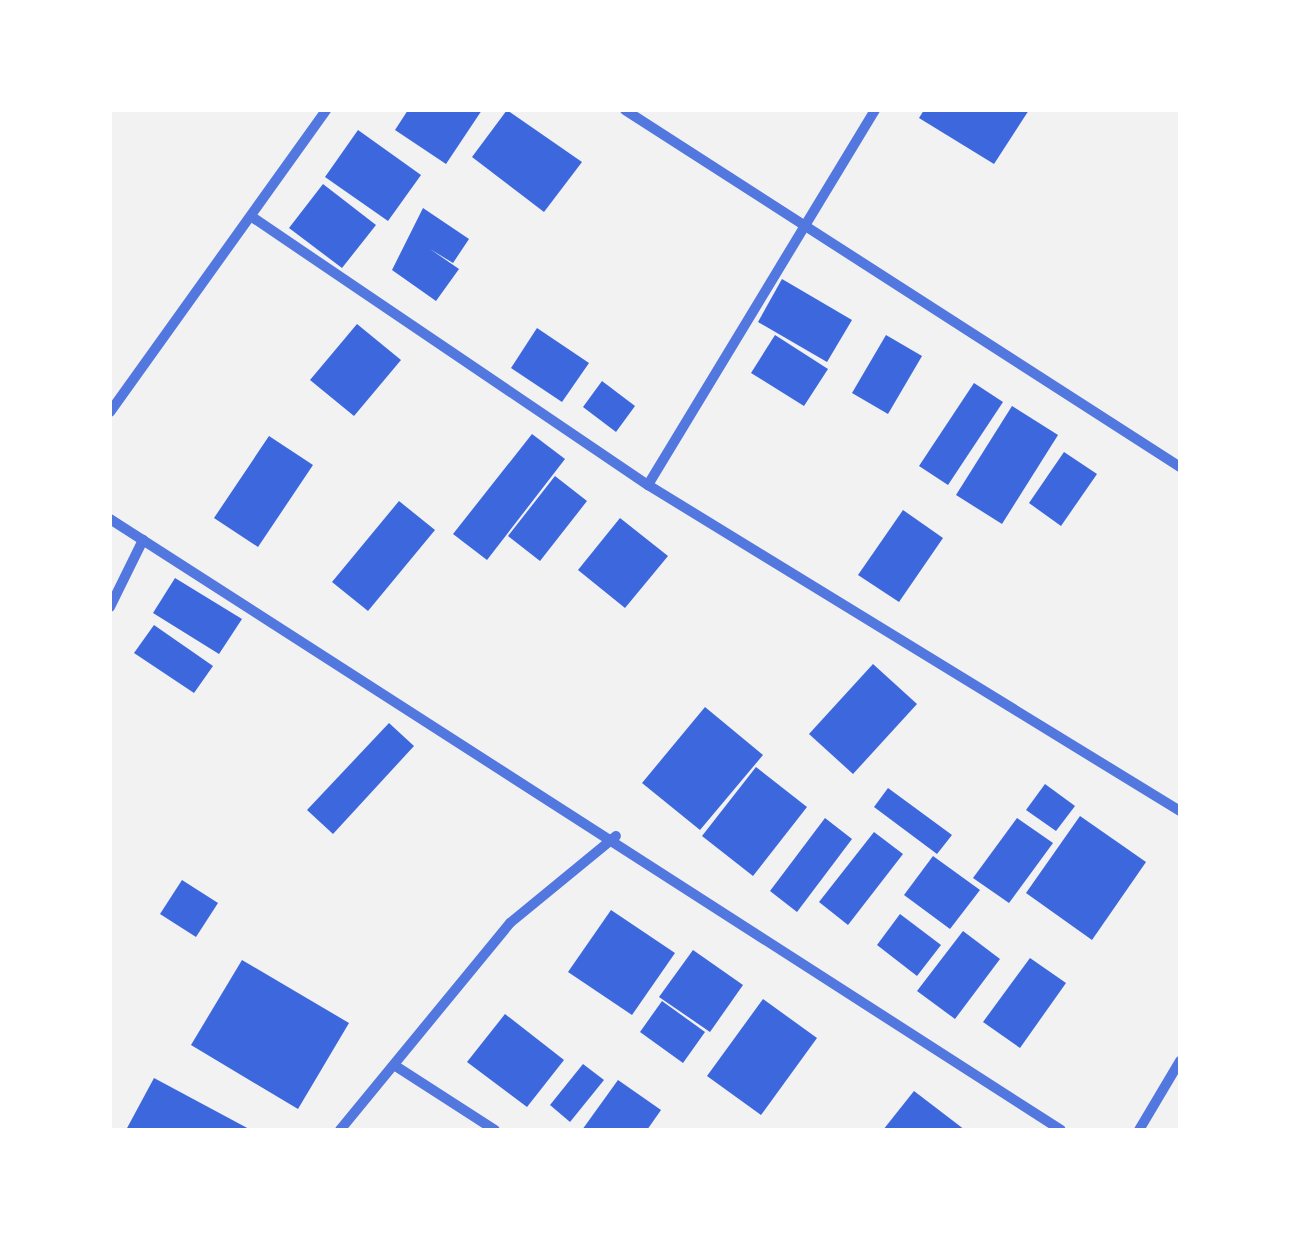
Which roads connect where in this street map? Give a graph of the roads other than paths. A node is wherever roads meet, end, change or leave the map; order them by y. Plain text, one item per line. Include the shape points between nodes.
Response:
1 (326, 110) edge
2 (625, 110) edge
3 (875, 110) edge
4 (255, 218) junction
5 (805, 224) junction
6 (110, 412) edge
7 (1180, 467) edge
8 (648, 485) junction
9 (110, 519) edge
10 (143, 540) junction
11 (110, 607) edge
12 (1180, 811) edge
13 (616, 836) junction
14 (1180, 1062) edge
15 (394, 1064) junction
16 (340, 1130) edge
17 (495, 1130) edge
18 (1061, 1130) edge
19 (1139, 1130) edge

1 - 4 street
2 - 5 street
3 - 5 street
4 - 6 street
4 - 8 street
5 - 7 street
5 - 8 street
8 - 12 street
9 - 10 street
10 - 11 street
10 - 13 street
13 - 15 street via 510,923
13 - 18 street
14 - 19 street
15 - 16 street
15 - 17 street

